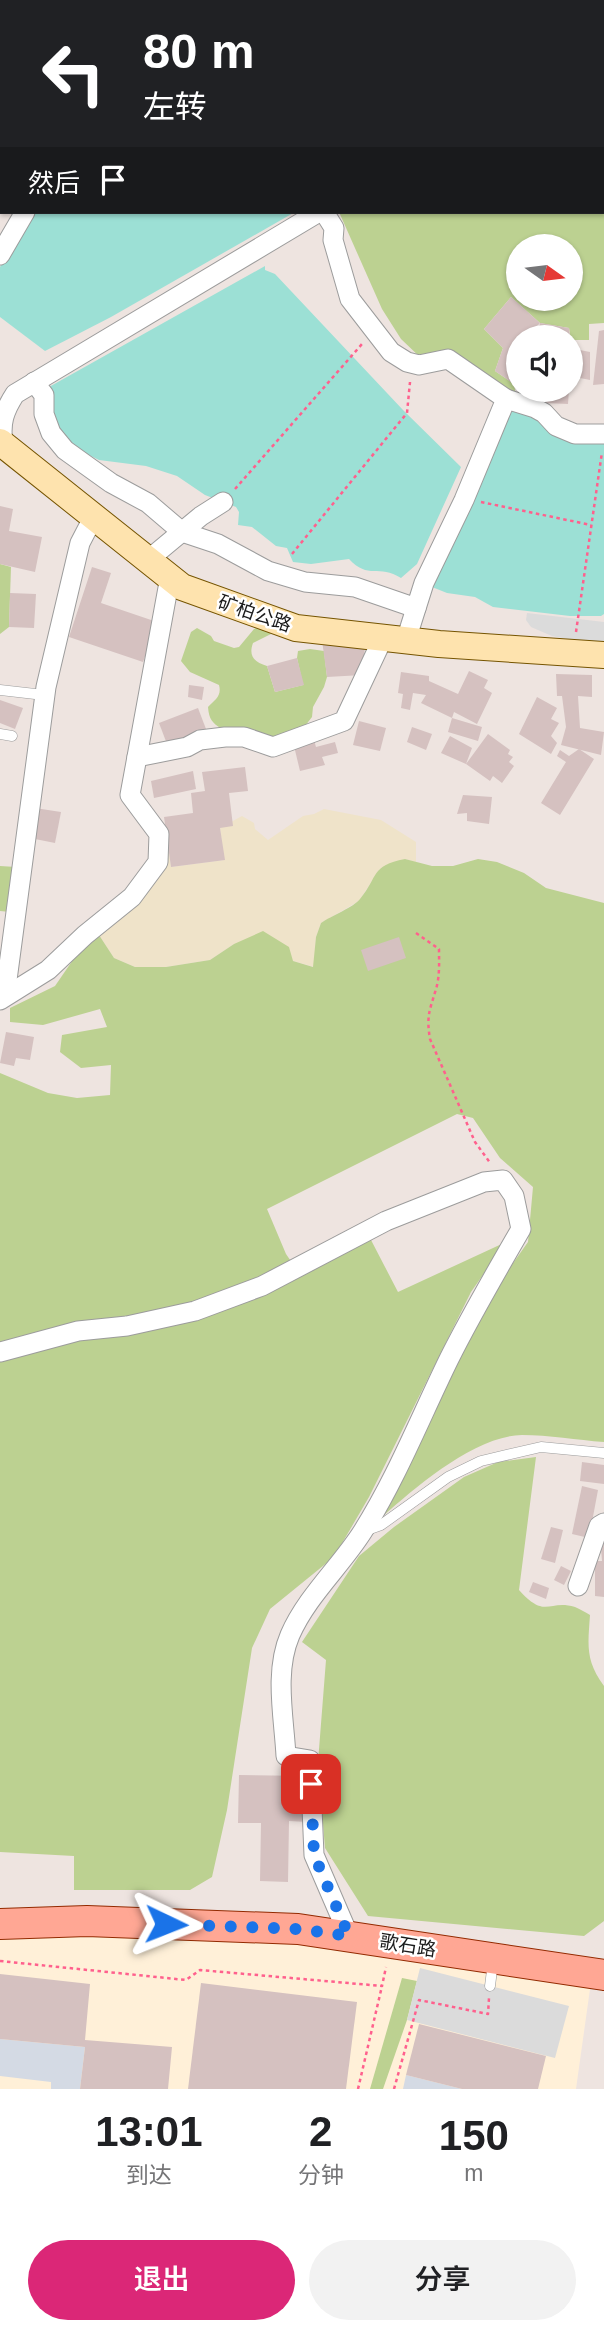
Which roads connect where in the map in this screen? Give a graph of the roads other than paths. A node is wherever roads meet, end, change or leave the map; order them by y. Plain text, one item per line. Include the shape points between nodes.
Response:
1 (24, 214) edge
2 (319, 214) edge
3 (324, 214) edge
4 (0, 255) edge
5 (34, 382) junction
6 (506, 399) joint
7 (514, 402) edge
8 (603, 441) edge
9 (2, 443) edge
10 (71, 455) junction
11 (41, 474) junction
12 (223, 502) road end
13 (94, 516) junction
14 (182, 531) junction
15 (148, 560) junction
16 (170, 577) junction
17 (416, 608) junction
18 (394, 639) junction
19 (604, 655) edge
20 (0, 690) edge
21 (44, 695) junction
22 (0, 734) edge
23 (12, 736) dead end
24 (137, 757) junction
25 (0, 992) edge
26 (0, 1000) edge
27 (0, 1352) edge
28 (604, 1453) edge
29 (604, 1523) edge
30 (363, 1531) junction
31 (578, 1587) dead end
32 (0, 1924) edge
33 (349, 1936) junction
34 (604, 1975) edge

1 - 4 street
2 - 5 street
3 - 6 street via 334,228 333,240 350,299 391,352 411,363 448,359
5 - 9 street via 15,394 4,410
5 - 10 street via 44,396 51,433
6 - 17 street
7 - 8 street via 544,413 556,426
9 - 11 street, 矿柏公路
10 - 11 street
10 - 14 street via 148,503
11 - 13 street, 矿柏公路
12 - 14 street
13 - 15 street, 矿柏公路
13 - 21 street via 80,542
14 - 15 street
14 - 17 street via 268,571 305,582 355,587
15 - 16 street, 矿柏公路
16 - 18 street, 矿柏公路 via 182,587 296,628
16 - 24 street
17 - 18 street
18 - 19 street, 矿柏公路
18 - 24 street via 344,721 273,747 244,737 225,737
20 - 21 lane
21 - 25 street via 7,981
22 - 23 lane
24 - 26 street via 130,795 159,834 158,863 132,898 48,970
27 - 30 street via 78,1331 195,1311 262,1286 386,1221 484,1182 503,1180 514,1196 522,1229 451,1355
28 - 30 lane via 541,1447 481,1461 448,1476 381,1525
29 - 31 street via 598,1526
30 - 33 street via 290,1635 281,1668 286,1756 310,1760 314,1855
32 - 33 main road, 歌石路 via 100,1921 298,1929
33 - 34 main road, 歌石路 via 392,1942 492,1972

